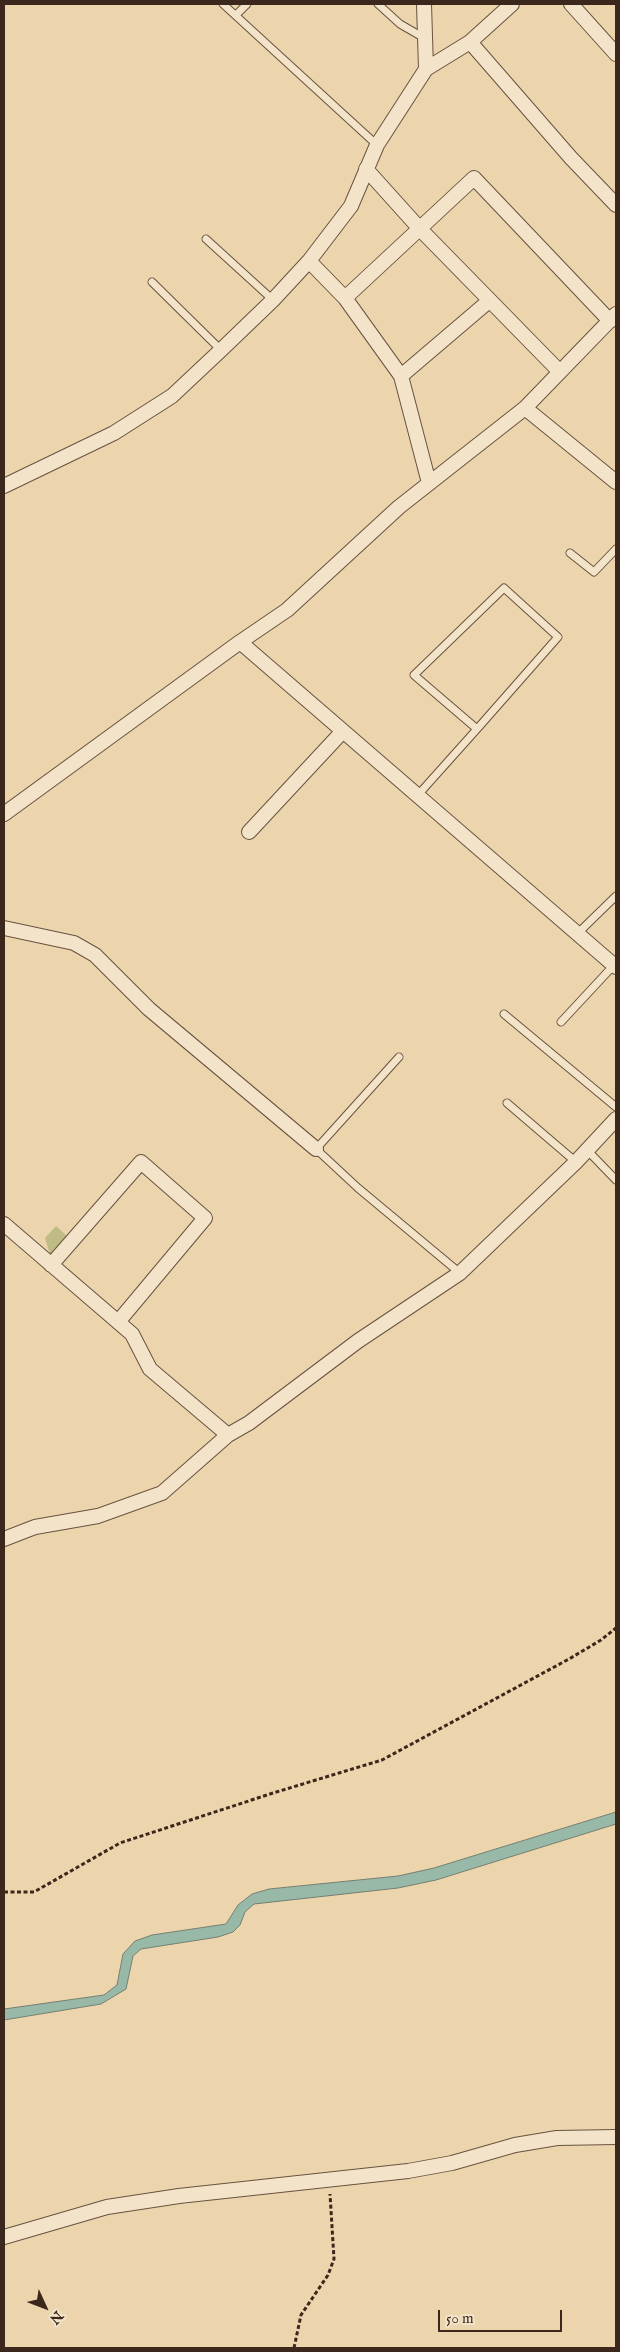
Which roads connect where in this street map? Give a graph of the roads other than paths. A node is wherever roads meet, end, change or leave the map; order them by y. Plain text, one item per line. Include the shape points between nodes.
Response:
1 (222, 4) edge
2 (247, 4) edge
3 (378, 4) edge
4 (424, 4) edge
5 (512, 4) edge
6 (571, 4) edge
7 (236, 15) junction
8 (426, 39) junction
9 (470, 42) junction
10 (616, 54) edge
11 (426, 69) junction
12 (377, 145) junction
13 (366, 169) junction
14 (616, 205) edge
15 (420, 229) junction
16 (206, 239) dead end
17 (309, 261) junction
18 (152, 282) dead end
19 (345, 298) junction
20 (273, 300) junction
21 (489, 301) junction
22 (613, 318) edge
23 (221, 350) junction
24 (560, 372) junction
25 (402, 376) junction
26 (526, 408) junction
27 (616, 482) edge
28 (429, 483) junction
29 (4, 486) edge
30 (616, 549) edge
31 (570, 553) dead end
32 (240, 642) junction
33 (476, 729) junction
34 (343, 732) junction
35 (417, 796) junction
36 (4, 814) edge
37 (249, 832) dead end
38 (616, 896) edge
39 (4, 928) edge
40 (577, 934) junction
41 (615, 966) edge
42 (504, 1014) dead end
43 (561, 1022) dead end
44 (399, 1057) dead end
45 (507, 1103) dead end
46 (616, 1107) edge
47 (616, 1119) edge
48 (316, 1149) junction
49 (587, 1150) junction
50 (576, 1162) junction
51 (616, 1180) edge
52 (4, 1224) edge
53 (51, 1265) junction
54 (460, 1273) junction
55 (118, 1322) junction
56 (228, 1435) junction
57 (4, 1539) edge
58 (616, 2137) edge
59 (4, 2237) edge

1 - 7 lane
2 - 7 lane
3 - 8 lane via 400,24
4 - 8 street
5 - 9 street
6 - 10 street
7 - 12 lane
8 - 11 street
9 - 11 street
9 - 14 street
11 - 12 street
12 - 13 street
13 - 15 street
13 - 17 street via 351,206
15 - 19 street
15 - 21 street
15 - 22 street via 474,178
16 - 20 lane
17 - 19 street
17 - 20 street
18 - 23 lane
19 - 25 street
20 - 23 street
21 - 24 street
21 - 25 street
22 - 24 street
23 - 29 street via 172,396 114,433
24 - 26 street
25 - 28 street
26 - 27 street
26 - 28 street
28 - 32 street via 287,610
30 - 31 lane via 594,572
32 - 34 street
32 - 36 street
33 - 33 lane via 558,637 504,588 414,675
33 - 35 lane
34 - 35 street
34 - 37 street
35 - 40 street
38 - 40 lane
39 - 48 street via 74,943 95,955 149,1008
40 - 41 street
41 - 43 lane
42 - 46 lane
44 - 48 lane
45 - 50 lane
47 - 49 street
48 - 54 lane
49 - 50 street
49 - 51 lane
50 - 54 street
52 - 53 street
53 - 55 street
53 - 55 street via 141,1162 205,1218
54 - 56 street via 358,1341 249,1423
55 - 56 street via 132,1334 150,1369
56 - 57 street via 162,1493 98,1516 35,1527
58 - 59 street via 557,2138 408,2171 107,2207

